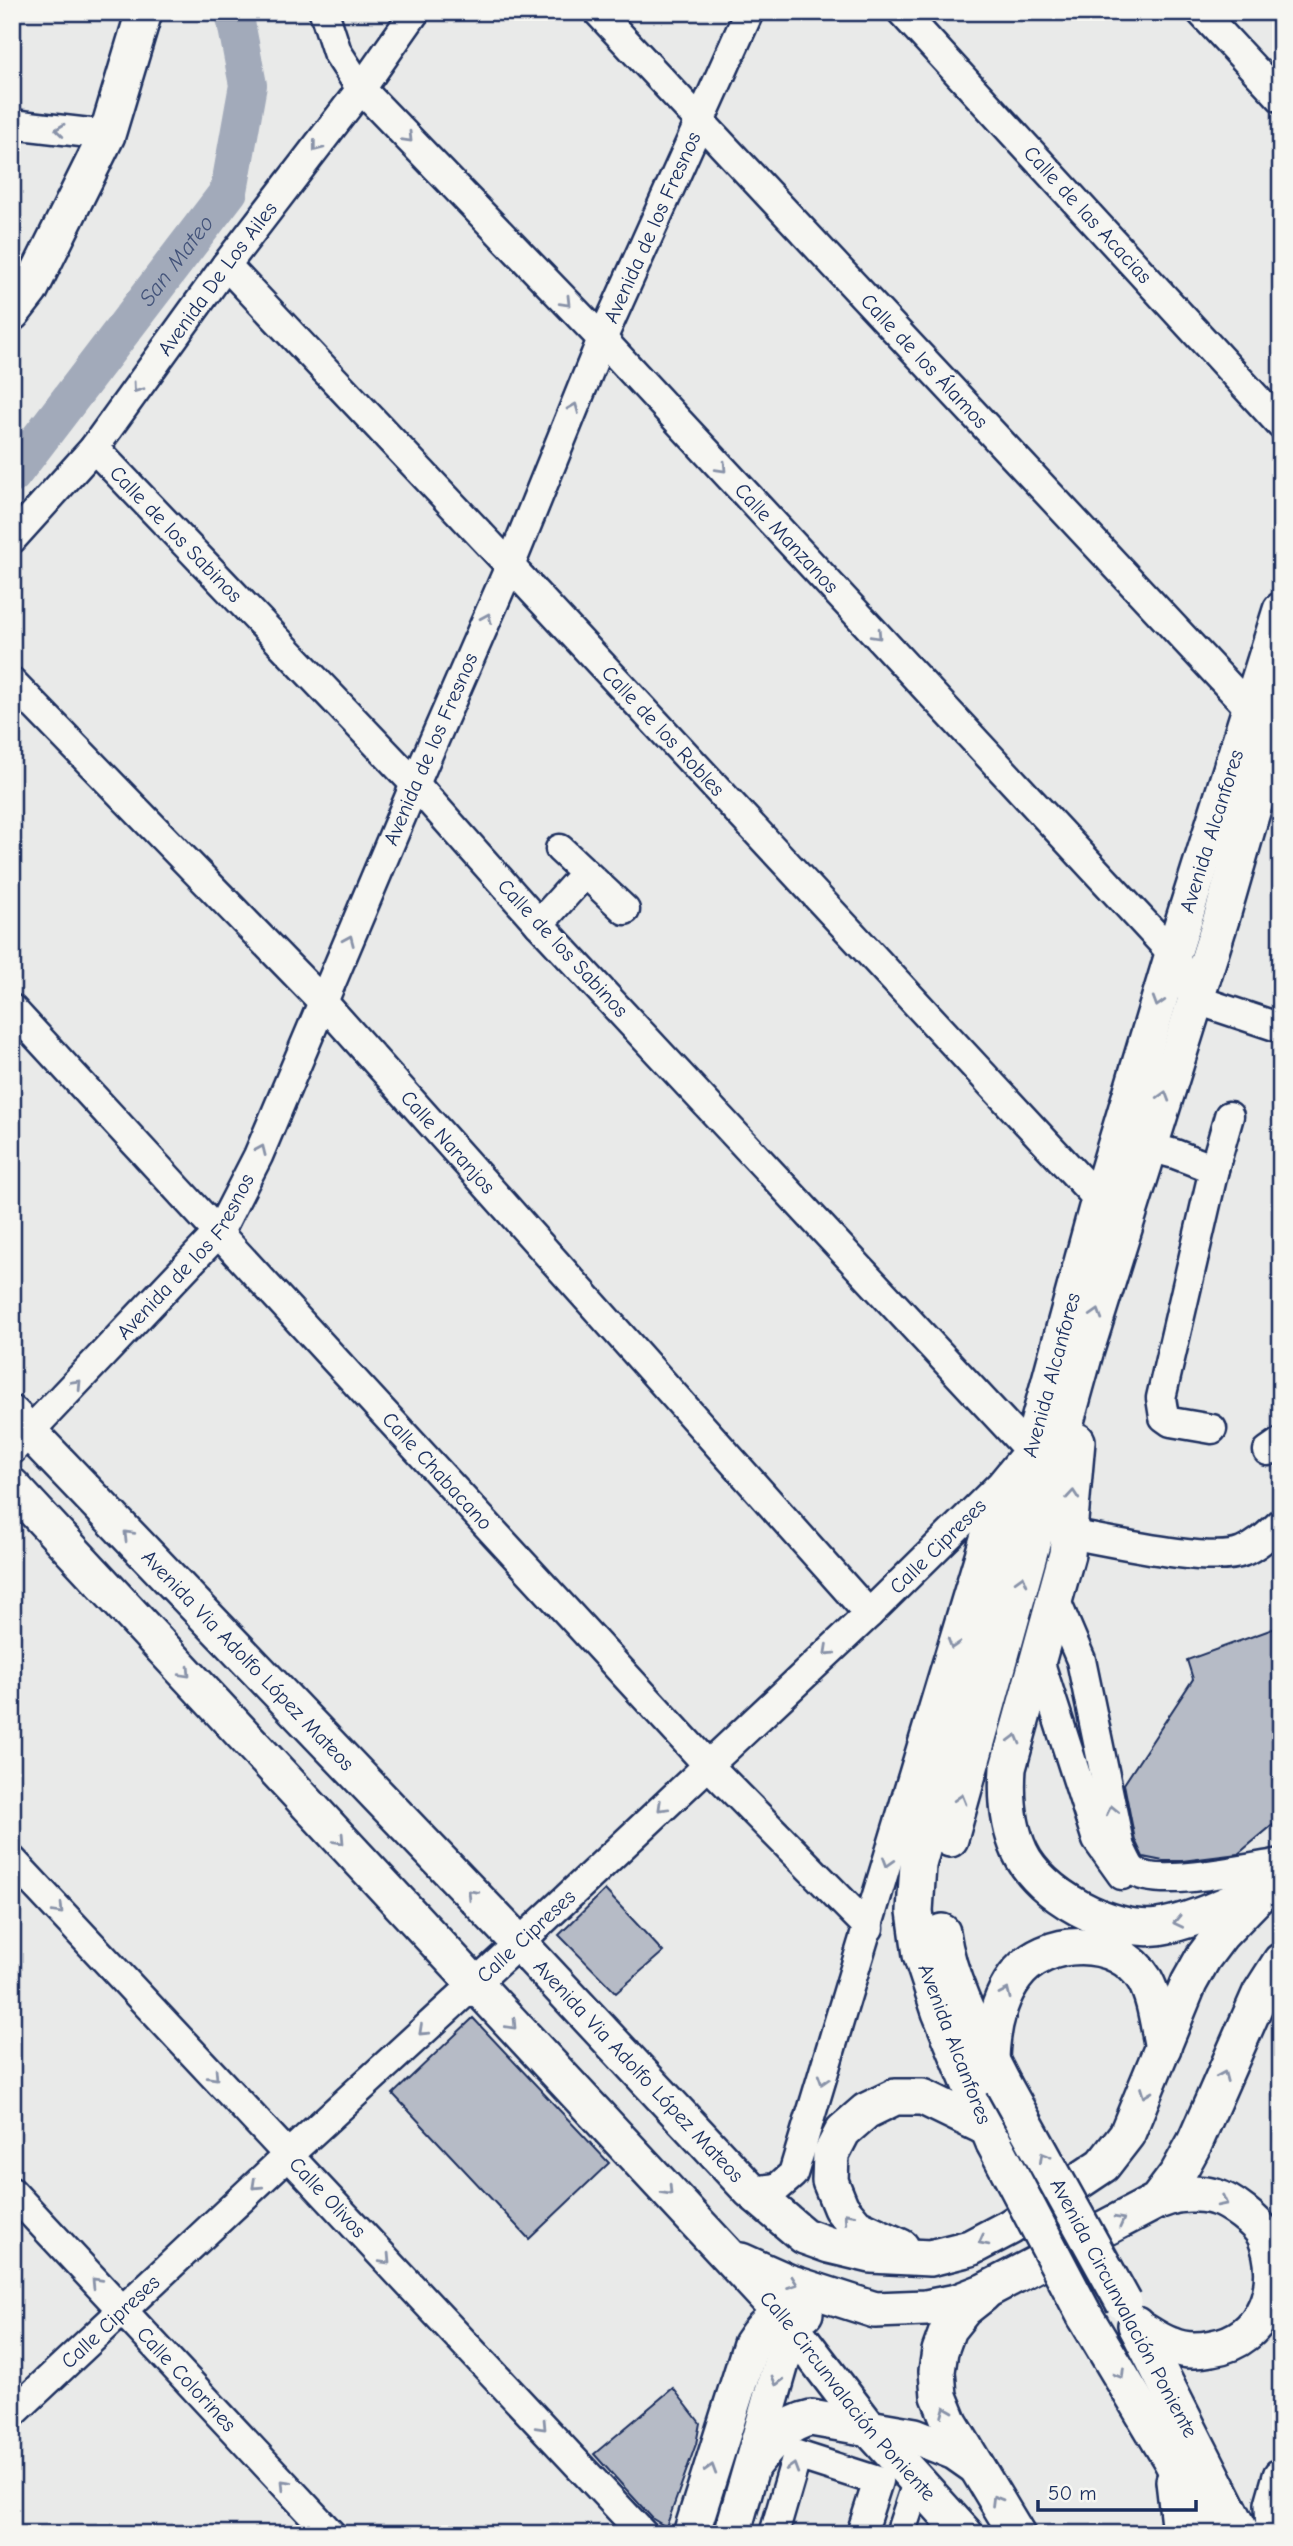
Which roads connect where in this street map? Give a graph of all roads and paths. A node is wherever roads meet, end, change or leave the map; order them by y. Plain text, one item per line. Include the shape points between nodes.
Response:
1 (144, 12) edge
2 (324, 12) edge
3 (415, 12) edge
4 (598, 12) edge
5 (749, 12) edge
6 (902, 12) edge
7 (1201, 12) edge
8 (361, 89) junction
9 (1281, 98) edge
10 (700, 122) junction
11 (12, 124) edge
12 (107, 135) junction
13 (226, 265) junction
14 (18, 297) edge
15 (602, 339) junction
16 (1278, 421) edge
17 (94, 448) junction
18 (12, 539) edge
19 (510, 566) junction
20 (1281, 610) edge
21 (12, 682) edge
22 (1266, 710) edge
23 (415, 784) junction
24 (559, 849) dead end
25 (585, 873) junction
26 (625, 910) dead end
27 (540, 924) junction
28 (1173, 954) junction
29 (1197, 990) junction
30 (323, 1002) junction
31 (1281, 1007) edge
32 (12, 1009) edge
33 (1281, 1028) edge
34 (1229, 1116) dead end
35 (1149, 1147) junction
36 (1214, 1169) junction
37 (1099, 1200) junction
38 (219, 1232) junction
39 (1085, 1353) junction
40 (1212, 1429) dead end
41 (18, 1433) edge
42 (1030, 1450) junction
43 (1000, 1484) junction
44 (12, 1486) edge
45 (12, 1508) edge
46 (1281, 1523) edge
47 (1069, 1534) junction
48 (1055, 1599) junction
49 (869, 1614) junction
50 (140, 1623) junction
51 (1038, 1657) junction
52 (707, 1764) junction
53 (12, 1860) edge
54 (1276, 1874) edge
55 (869, 1927) junction
56 (519, 1944) junction
57 (1281, 1961) edge
58 (474, 1984) junction
59 (1163, 2048) junction
60 (997, 2071) junction
61 (991, 2135) junction
62 (288, 2155) junction
63 (751, 2191) junction
64 (12, 2192) edge
65 (1157, 2201) junction
66 (730, 2257) junction
67 (930, 2258) junction
68 (985, 2291) junction
69 (122, 2310) junction
70 (875, 2310) junction
71 (782, 2314) junction
72 (1131, 2315) junction
73 (12, 2414) edge
74 (869, 2428) junction
75 (1171, 2460) junction
76 (753, 2465) junction
77 (975, 2466) junction
78 (1281, 2476) edge
79 (917, 2483) junction
80 (331, 2534) edge
81 (643, 2534) edge
82 (691, 2534) edge
83 (732, 2534) edge
84 (774, 2534) edge
85 (861, 2534) edge
86 (900, 2534) edge
87 (965, 2534) edge
88 (1017, 2534) edge
89 (1177, 2534) edge
90 (1210, 2534) edge
91 (1242, 2534) edge
92 (1274, 2534) edge

1 - 12 main road
2 - 8 street, Calle Manzanos via 337,52
3 - 8 street, Avenida De Los Ailes
4 - 10 street, Calle de los Álamos
5 - 10 street, Avenida de los Fresnos
6 - 16 street, Calle de las Acacias
7 - 9 street
8 -> 13 street, Avenida De Los Ailes
8 -> 15 street, Calle Manzanos
10 - 15 street, Avenida de los Fresnos
10 - 22 street, Calle de los Álamos
12 -> 11 street
12 - 14 main road
13 -> 17 street, Avenida De Los Ailes
13 - 19 street, Calle de los Robles
19 -> 15 street, Avenida de los Fresnos
15 -> 28 street, Calle Manzanos
17 - 18 street, Avenida De Los Ailes
17 - 23 street, Calle de los Sabinos
23 -> 19 street, Avenida de los Fresnos
19 - 37 street, Calle de los Robles
20 - 22 main road, Avenida Alcanfores
21 - 30 street, Calle Naranjos
22 - 28 main road, Avenida Alcanfores
22 - 29 main road, Avenida Alcanfores via 1222,916
23 - 27 street, Calle de los Sabinos
30 -> 23 street, Avenida de los Fresnos
24 - 25 street
25 - 26 street
25 - 27 street
27 - 42 street, Calle de los Sabinos
28 - 29 street, Calle Manzanos
28 -> 37 main road, Avenida Alcanfores
29 - 31 street
29 - 33 street
35 -> 29 main road, Avenida Alcanfores
38 -> 30 street, Avenida de los Fresnos via 258,1156
30 - 49 street, Calle Naranjos
32 - 38 street, Calle Chabacano
34 - 36 street
35 - 36 street
39 -> 35 main road, Avenida Alcanfores
36 - 40 street via 1161,1398 1164,1417 1171,1422
37 - 42 main road, Avenida Alcanfores
41 -> 38 street, Avenida de los Fresnos
38 - 52 street, Calle Chabacano
47 -> 39 main road
60 -> 39 main road, Avenida Alcanfores via 944,1950 938,1906 943,1865
56 -> 41 main road, Avenida Via Adolfo López Mateos
42 - 43 street, Calle Cipreses
42 - 61 main road, Avenida Alcanfores via 918,1864 915,1911 921,1955 940,2012
43 - 49 street, Calle Cipreses
43 -> 55 street
44 - 50 main road
45 - 50 street
46 - 47 street via 1239,1554 1213,1557
47 - 48 main road
48 - 51 main road
54 -> 48 street via 1175,1879 1133,1871 1120,1847 1081,1660
49 -> 52 street, Calle Cipreses
50 -> 58 main road
51 - 54 street via 1097,1840 1124,1877 1147,1890 1173,1891
54 -> 51 main road via 1197,1918 1156,1927 1104,1919 1043,1882 1020,1851 1006,1795 1014,1740
52 - 55 street, Calle Chabacano
52 -> 56 street, Calle Cipreses
53 -> 62 street, Calle Olivos
54 - 59 main road, Avenida Via Adolfo López Mateos via 1203,1958
55 -> 63 street via 793,2174 777,2188
56 - 58 street, Calle Cipreses
56 - 63 main road, Avenida Via Adolfo López Mateos
65 -> 57 main road via 1195,2143 1260,1994
58 -> 62 street, Calle Cipreses
58 -> 66 main road
60 -> 59 main road via 992,2038 1015,1976 1039,1957 1076,1945 1102,1948 1125,1960 1144,1979
59 -> 67 main road, Avenida Via Adolfo López Mateos via 1127,2134 1103,2165 1010,2227 970,2248
72 -> 60 main road, Avenida Circunvalación Poniente, bridge
67 -> 61 main road via 856,2226 841,2208 830,2181 831,2154 843,2131 866,2111 895,2097 923,2096
61 -> 75 main road, Avenida Circunvalación Poniente, bridge via 1085,2316
62 -> 69 street, Calle Cipreses
62 -> 81 street, Calle Olivos
63 - 67 main road, Avenida Via Adolfo López Mateos via 804,2236 871,2255
69 -> 64 street, Calle Colorines
68 -> 65 main road
65 -> 72 main road via 1178,2194 1216,2197 1245,2214 1264,2234 1272,2263 1272,2294 1260,2320 1244,2336 1197,2351 1171,2346
66 -> 70 main road via 788,2282
66 - 71 main road, Calle Circunvalación Poniente
68 - 70 main road via 926,2308
77 -> 68 main road via 939,2396 937,2371 948,2329
69 - 73 street, Calle Cipreses
80 -> 69 street, Calle Colorines
70 - 71 main road
71 - 74 main road, Calle Circunvalación Poniente
71 -> 76 main road via 786,2346
82 -> 71 main road via 745,2358 759,2332
72 - 91 main road, Avenida Circunvalación Poniente
74 - 76 main road via 828,2419 795,2421
74 - 77 main road via 938,2444
74 - 79 main road, Calle Circunvalación Poniente
75 - 89 main road
75 - 90 main road, Avenida Circunvalación Poniente
76 - 83 main road
88 -> 77 main road
78 - 92 main road via 1273,2504
79 - 86 street
79 - 87 main road, Calle Circunvalación Poniente
84 -> 85 street via 797,2455 878,2481

